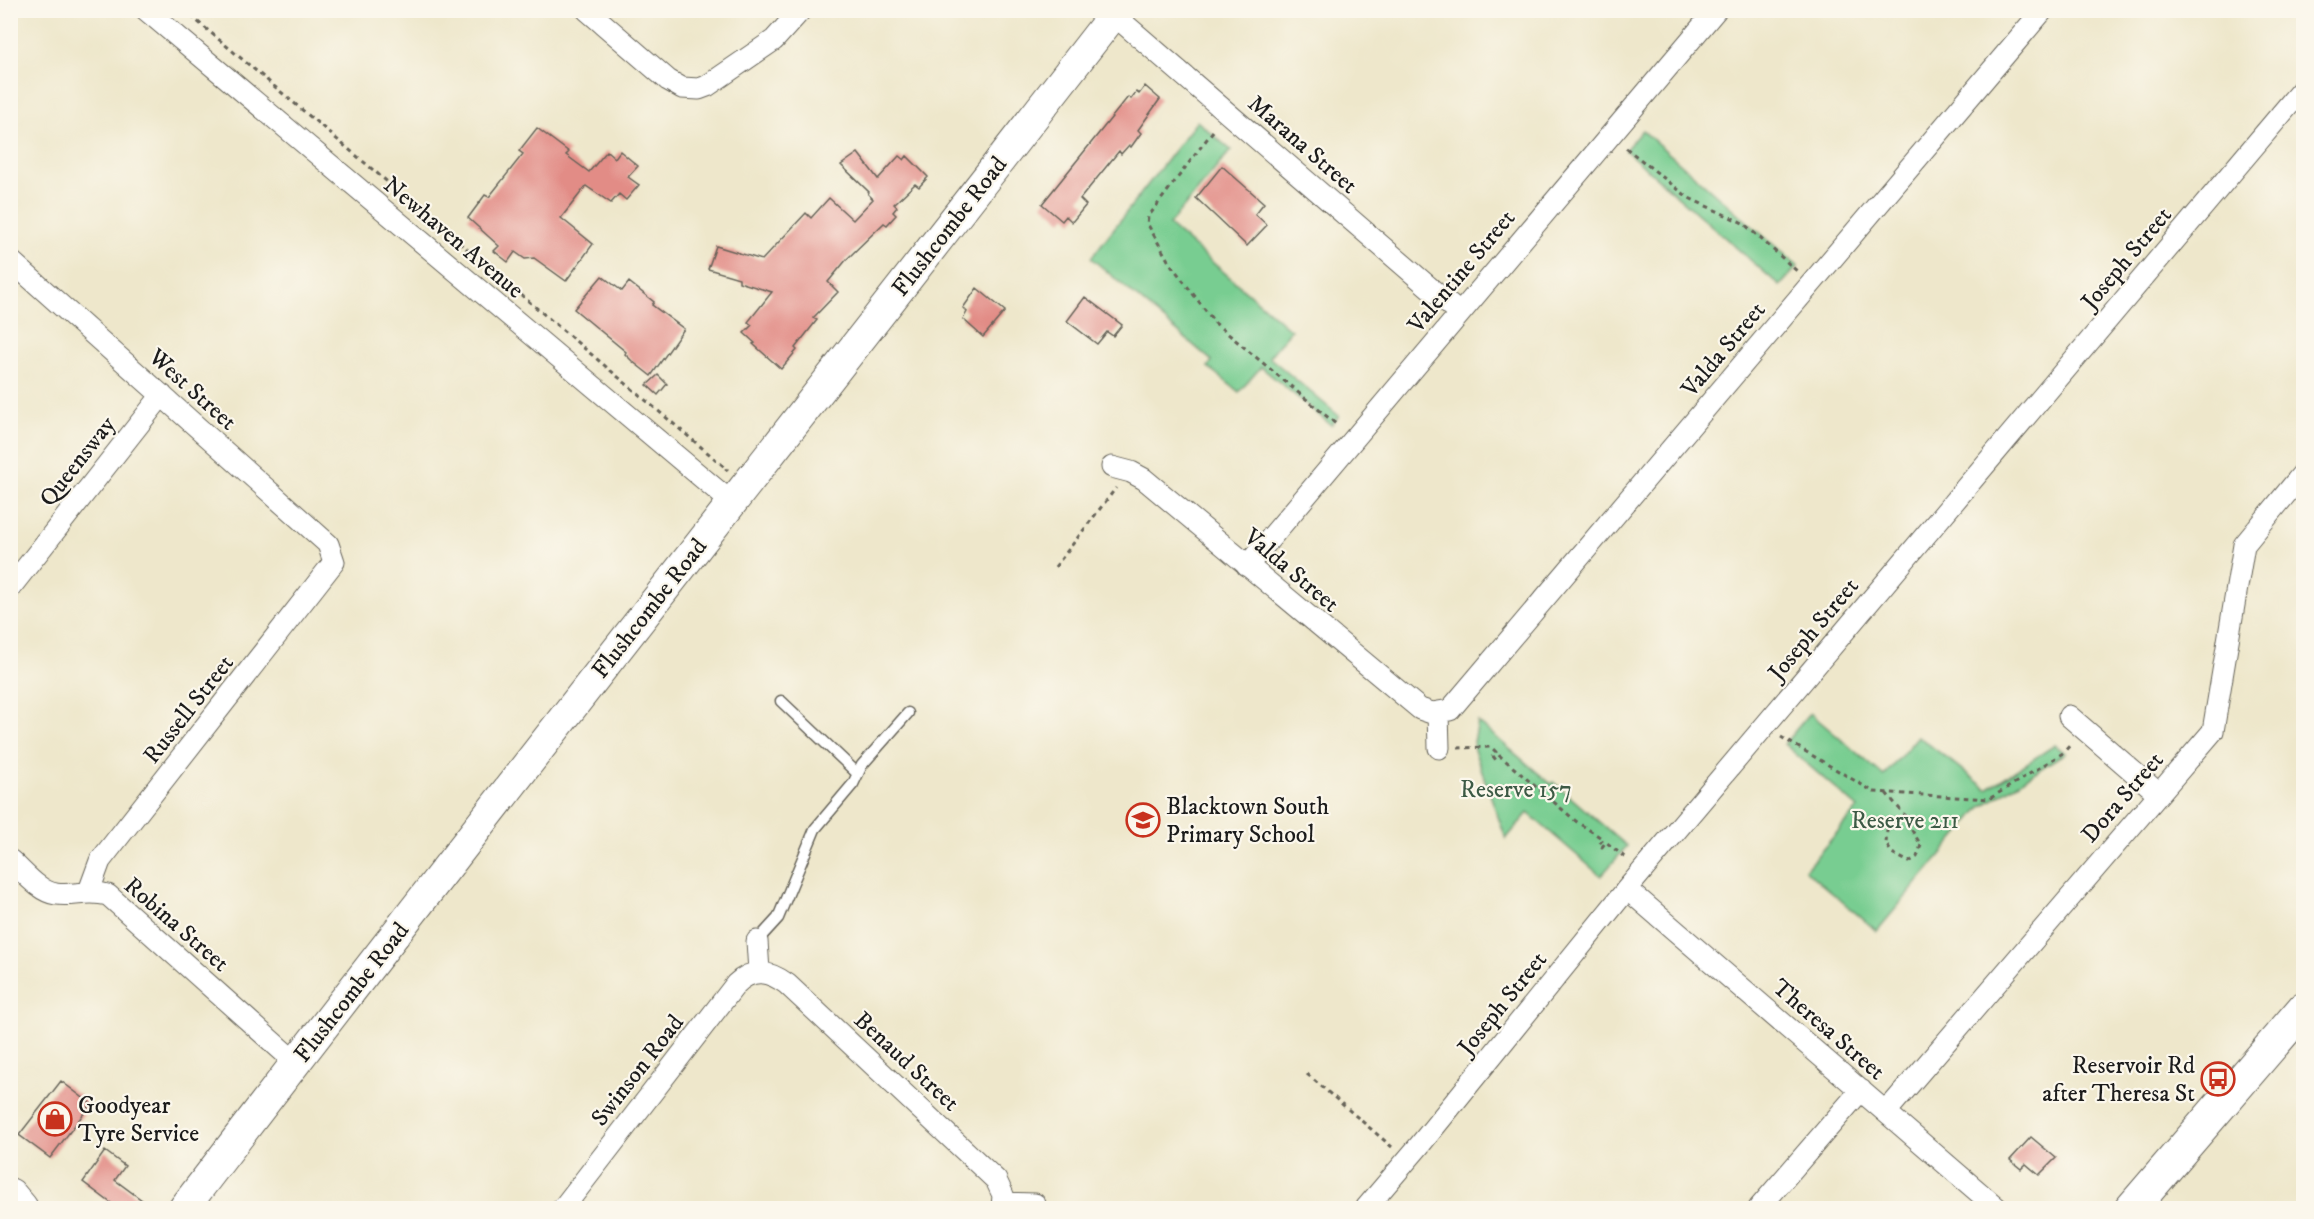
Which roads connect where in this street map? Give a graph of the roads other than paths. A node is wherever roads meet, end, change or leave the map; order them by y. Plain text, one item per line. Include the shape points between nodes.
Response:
1 (146, 10) edge
2 (587, 10) edge
3 (801, 10) edge
4 (1716, 10) edge
5 (2043, 10) edge
6 (1115, 13) edge
7 (2304, 87) edge
8 (10, 260) edge
9 (1459, 313) junction
10 (162, 395) junction
11 (1118, 469) road end
12 (2304, 472) edge
13 (731, 502) junction
14 (334, 562) joint
15 (1247, 566) junction
16 (10, 588) edge
17 (781, 701) dead end
18 (908, 713) dead end
19 (1438, 713) junction
20 (2077, 722) road end
21 (1439, 748) road end
22 (858, 774) junction
23 (2159, 794) junction
24 (10, 860) edge
25 (1627, 890) junction
26 (89, 891) junction
27 (756, 941) joint
28 (759, 971) junction
29 (2304, 1008) edge
30 (296, 1063) junction
31 (1861, 1090) junction
32 (1886, 1112) junction
33 (10, 1196) edge
34 (1035, 1204) dead end
35 (1003, 1206) edge
36 (21, 1209) edge
37 (184, 1209) edge
38 (563, 1209) edge
39 (1366, 1209) edge
40 (1759, 1209) edge
41 (1997, 1209) edge
42 (2132, 1209) edge

1 - 13 street, Newhaven Avenue
2 - 3 street via 668,80 691,89 707,86 765,47
4 - 9 street, Valentine Street
5 - 19 street, Valda Street via 1456,704
6 - 9 street, Marana Street
6 - 13 street, Flushcombe Road
7 - 25 street, Joseph Street
8 - 10 street, West Street
9 - 15 street, Valentine Street
10 - 14 street, West Street via 328,544
10 - 16 street, Queensway
11 - 15 street, Valda Street via 1144,479
12 - 23 street, Dora Street via 2245,542 2215,726
13 - 30 street, Flushcombe Road
14 - 26 street, Russell Street via 100,861
15 - 19 street, Valda Street via 1420,709
17 - 22 lane
18 - 22 lane
19 - 21 street
20 - 23 street
22 - 27 lane via 815,830 778,918
23 - 32 street, Dora Street
24 - 26 street, Robina Street via 47,892 60,895
25 - 31 street, Theresa Street
25 - 39 street, Joseph Street
26 - 30 street, Robina Street via 117,901
27 - 28 street
28 - 35 street, Benaud Street via 787,984 996,1180
28 - 38 street, Swinson Road via 736,984
29 - 42 main road
30 - 37 street, Flushcombe Road
31 - 32 street, Theresa Street
31 - 40 street
32 - 41 street, Theresa Street
33 - 36 main road
34 - 35 street

